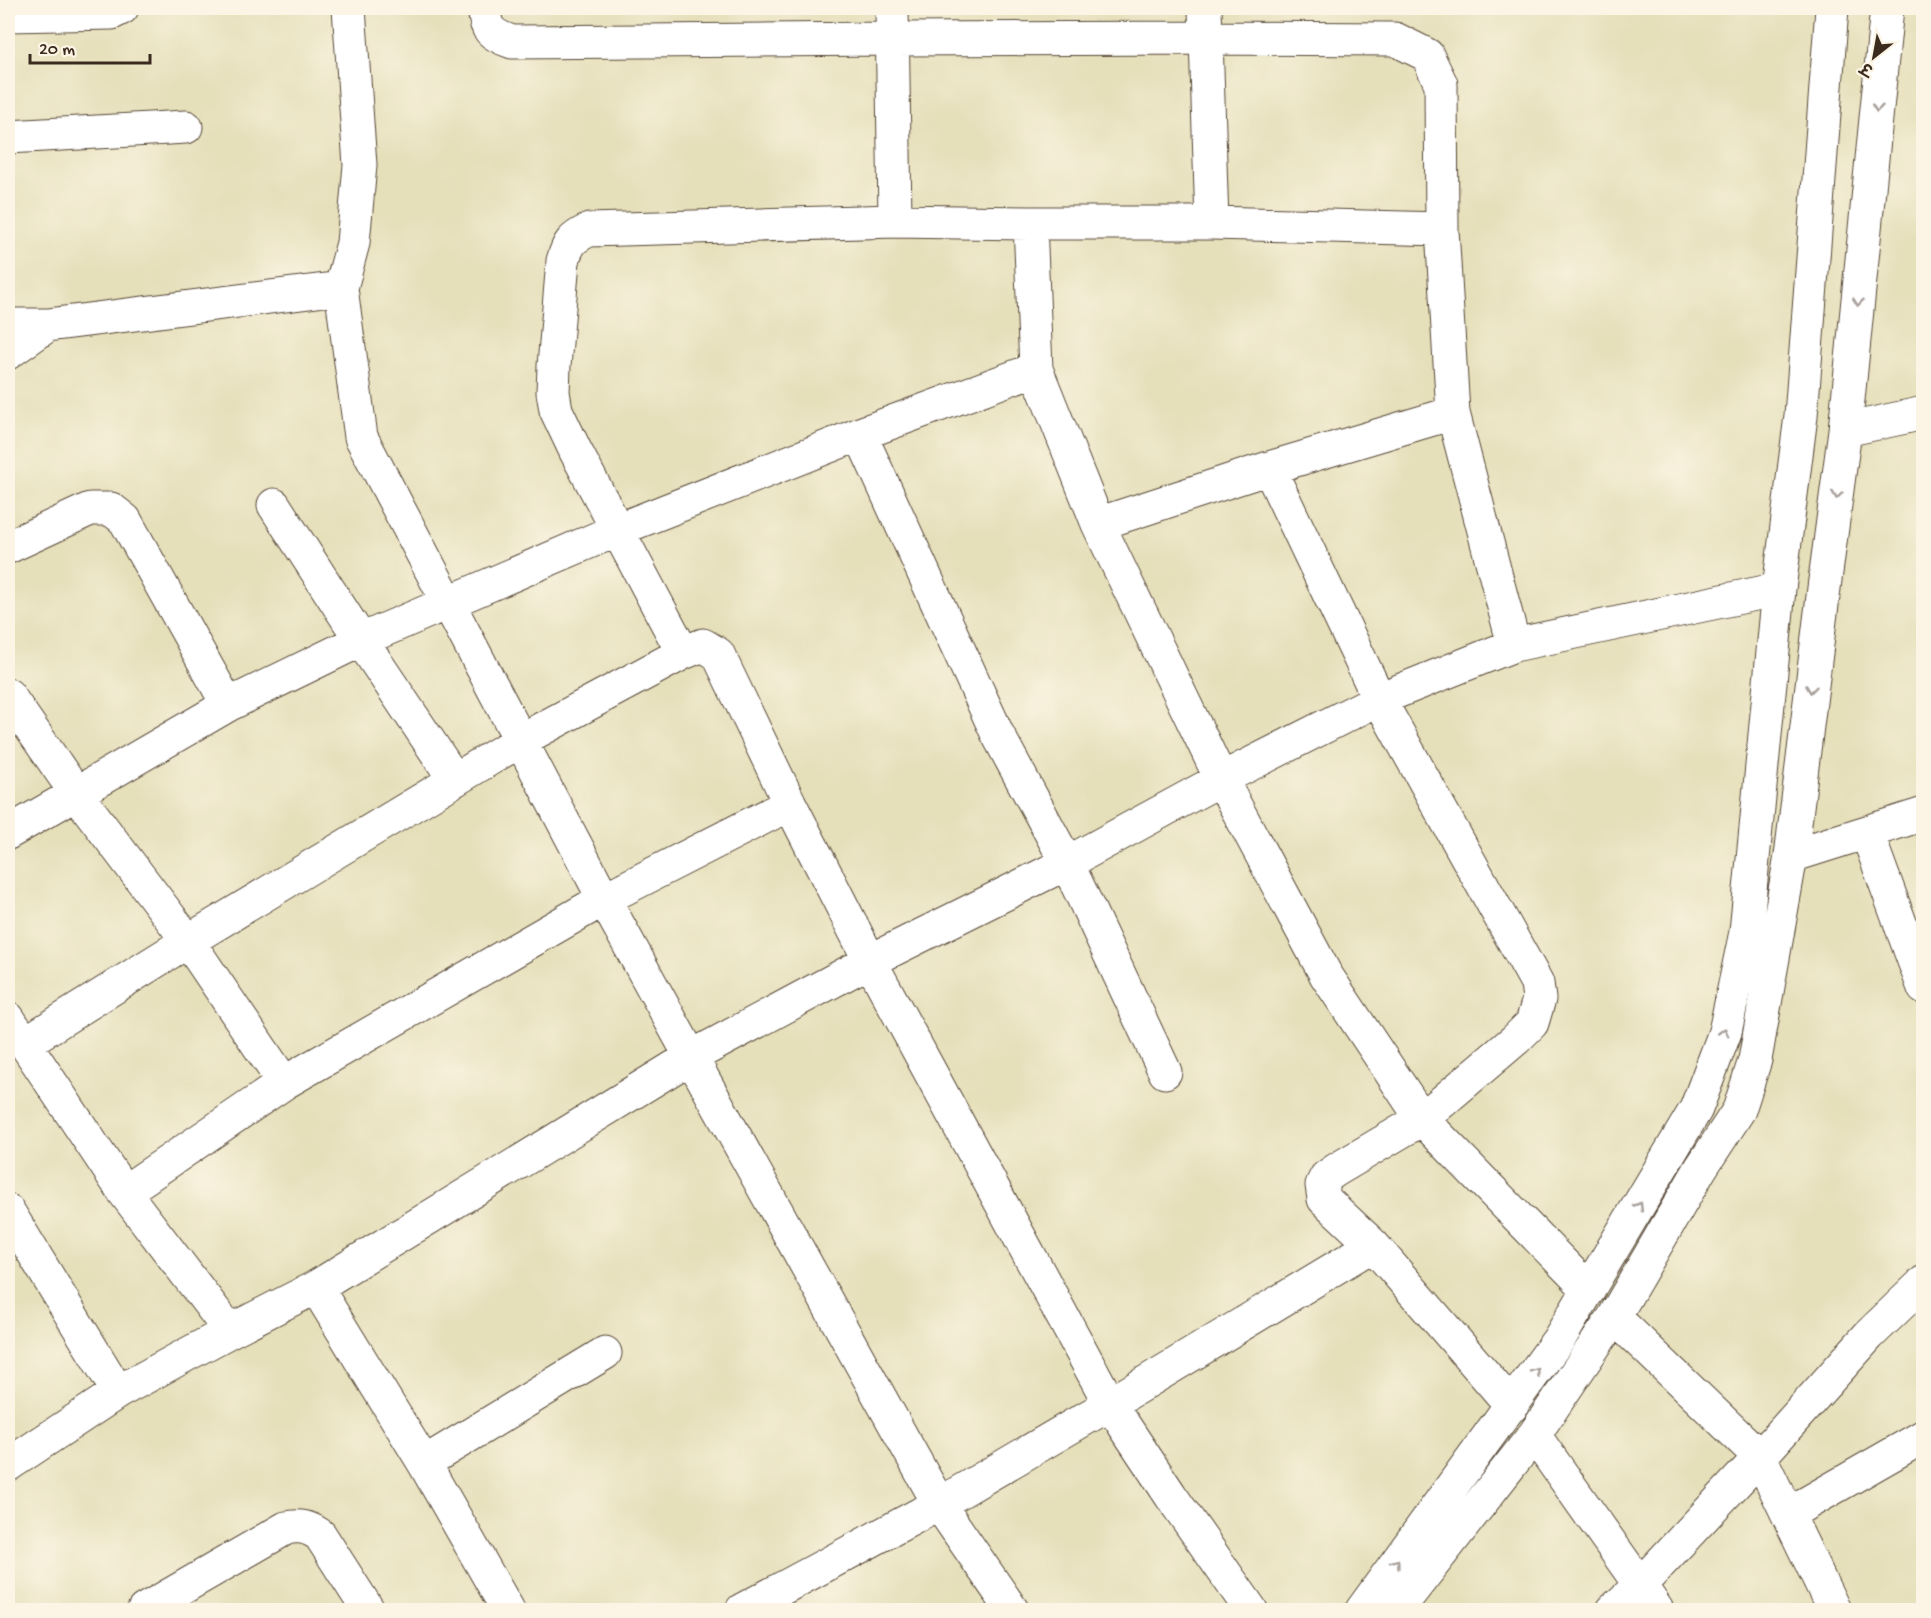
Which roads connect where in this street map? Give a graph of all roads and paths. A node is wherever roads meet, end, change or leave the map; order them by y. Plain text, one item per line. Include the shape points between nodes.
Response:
1 (122, 8) edge
2 (349, 8) edge
3 (485, 8) edge
4 (1832, 8) edge
5 (1887, 8) edge
6 (8, 15) edge
7 (1205, 22) edge
8 (893, 23) edge
9 (186, 128) dead end
10 (8, 137) edge
11 (895, 221) junction
12 (1030, 223) junction
13 (1212, 223) junction
14 (1442, 228) junction
15 (341, 288) junction
16 (8, 325) edge
17 (48, 325) junction
18 (8, 353) edge
19 (1036, 369) junction
20 (1453, 413) junction
21 (1923, 414) edge
22 (1845, 430) junction
23 (860, 434) junction
24 (1269, 468) junction
25 (274, 505) dead end
26 (1098, 524) junction
27 (617, 530) junction
28 (8, 547) edge
29 (1779, 589) junction
30 (448, 602) junction
31 (361, 640) junction
32 (1514, 645) junction
33 (683, 653) junction
34 (8, 695) edge
35 (1379, 699) junction
36 (228, 705) junction
37 (521, 740) junction
38 (1221, 779) junction
39 (455, 780) junction
40 (76, 793) junction
41 (790, 804) junction
42 (1923, 814) edge
43 (8, 833) edge
44 (1867, 833) junction
45 (1791, 856) junction
46 (1067, 863) junction
47 (604, 899) junction
48 (188, 941) junction
49 (870, 961) junction
50 (1923, 988) edge
51 (16, 1031) edge
52 (691, 1058) junction
53 (1165, 1072) dead end
54 (284, 1083) junction
55 (1422, 1119) junction
56 (124, 1192) junction
57 (8, 1211) edge
58 (1373, 1245) junction
59 (1923, 1282) edge
60 (316, 1287) junction
61 (1589, 1290) junction
62 (1614, 1317) junction
63 (230, 1331) junction
64 (605, 1353) dead end
65 (118, 1392) junction
66 (1110, 1404) junction
67 (1512, 1406) junction
68 (1534, 1435) junction
69 (1923, 1436) edge
70 (1760, 1457) junction
71 (424, 1463) junction
72 (8, 1465) edge
73 (939, 1504) junction
74 (1788, 1514) junction
75 (1648, 1598) edge
76 (144, 1611) edge
77 (368, 1611) edge
78 (508, 1611) edge
79 (742, 1611) edge
80 (1012, 1611) edge
81 (1251, 1611) edge
82 (1362, 1611) edge
83 (1397, 1611) edge
84 (1613, 1611) edge
85 (1834, 1611) edge

1 - 6 street via 112,13
2 - 15 street via 360,165 353,243
3 - 8 street via 484,21 491,32 512,42
4 - 29 street via 1801,416
5 -> 22 street
7 - 8 street
7 - 13 street
7 - 14 street via 1395,39 1427,55 1441,84
8 - 11 street
9 - 10 street
11 - 12 street
11 - 27 street via 589,230 567,246 553,392 556,410
12 - 13 street
12 - 19 street
13 - 14 street
14 - 20 street
15 - 17 street
15 - 30 street via 361,437
16 - 17 street
17 - 18 street
19 - 23 street
19 - 26 street
20 - 24 street
20 - 32 street
21 - 22 street
22 -> 45 street
23 - 27 street
23 - 46 street via 998,733
24 - 26 street
24 - 35 street
25 - 31 street
26 - 38 street
27 - 30 street
27 - 33 street
28 - 36 street via 90,508 111,509 125,520
29 - 32 street
61 -> 29 street via 1696,1109 1725,1032 1746,932
30 - 31 street
30 - 37 street
31 - 36 street
31 - 39 street
32 - 35 street
33 - 37 street
33 - 41 street via 703,645 718,654
34 - 40 street
35 - 38 street
35 - 55 street via 1537,982 1539,999 1532,1023
36 - 40 street
37 - 39 street
37 - 47 street
38 - 46 street
38 - 55 street via 1326,975
39 - 48 street
40 - 43 street
40 - 48 street
41 - 47 street
41 - 49 street
42 - 44 street
44 - 45 street
44 - 50 street
45 - 62 street via 1755,1060 1739,1110
46 - 49 street
46 - 53 street
47 - 52 street
47 - 54 street
48 - 51 street
48 - 54 street
49 - 52 street
49 - 66 street
51 - 56 street
52 - 60 street
52 - 73 street
54 - 56 street
55 - 58 street via 1336,1170 1322,1185 1324,1199
55 - 61 street
56 - 63 street
57 - 65 street
58 - 66 street
58 - 67 street
59 - 70 street via 1869,1335
60 - 63 street
60 - 71 street
67 -> 61 street
62 - 68 street
62 - 70 street
63 - 65 street
64 - 71 street
65 - 72 street
66 - 73 street
66 - 81 street
82 -> 67 street
68 - 75 street
68 - 83 street
69 - 74 street
70 - 74 street
70 - 75 street
71 - 78 street
73 - 79 street
73 - 80 street
74 - 85 street
75 - 84 street
76 - 77 street via 286,1528 297,1526 320,1535

